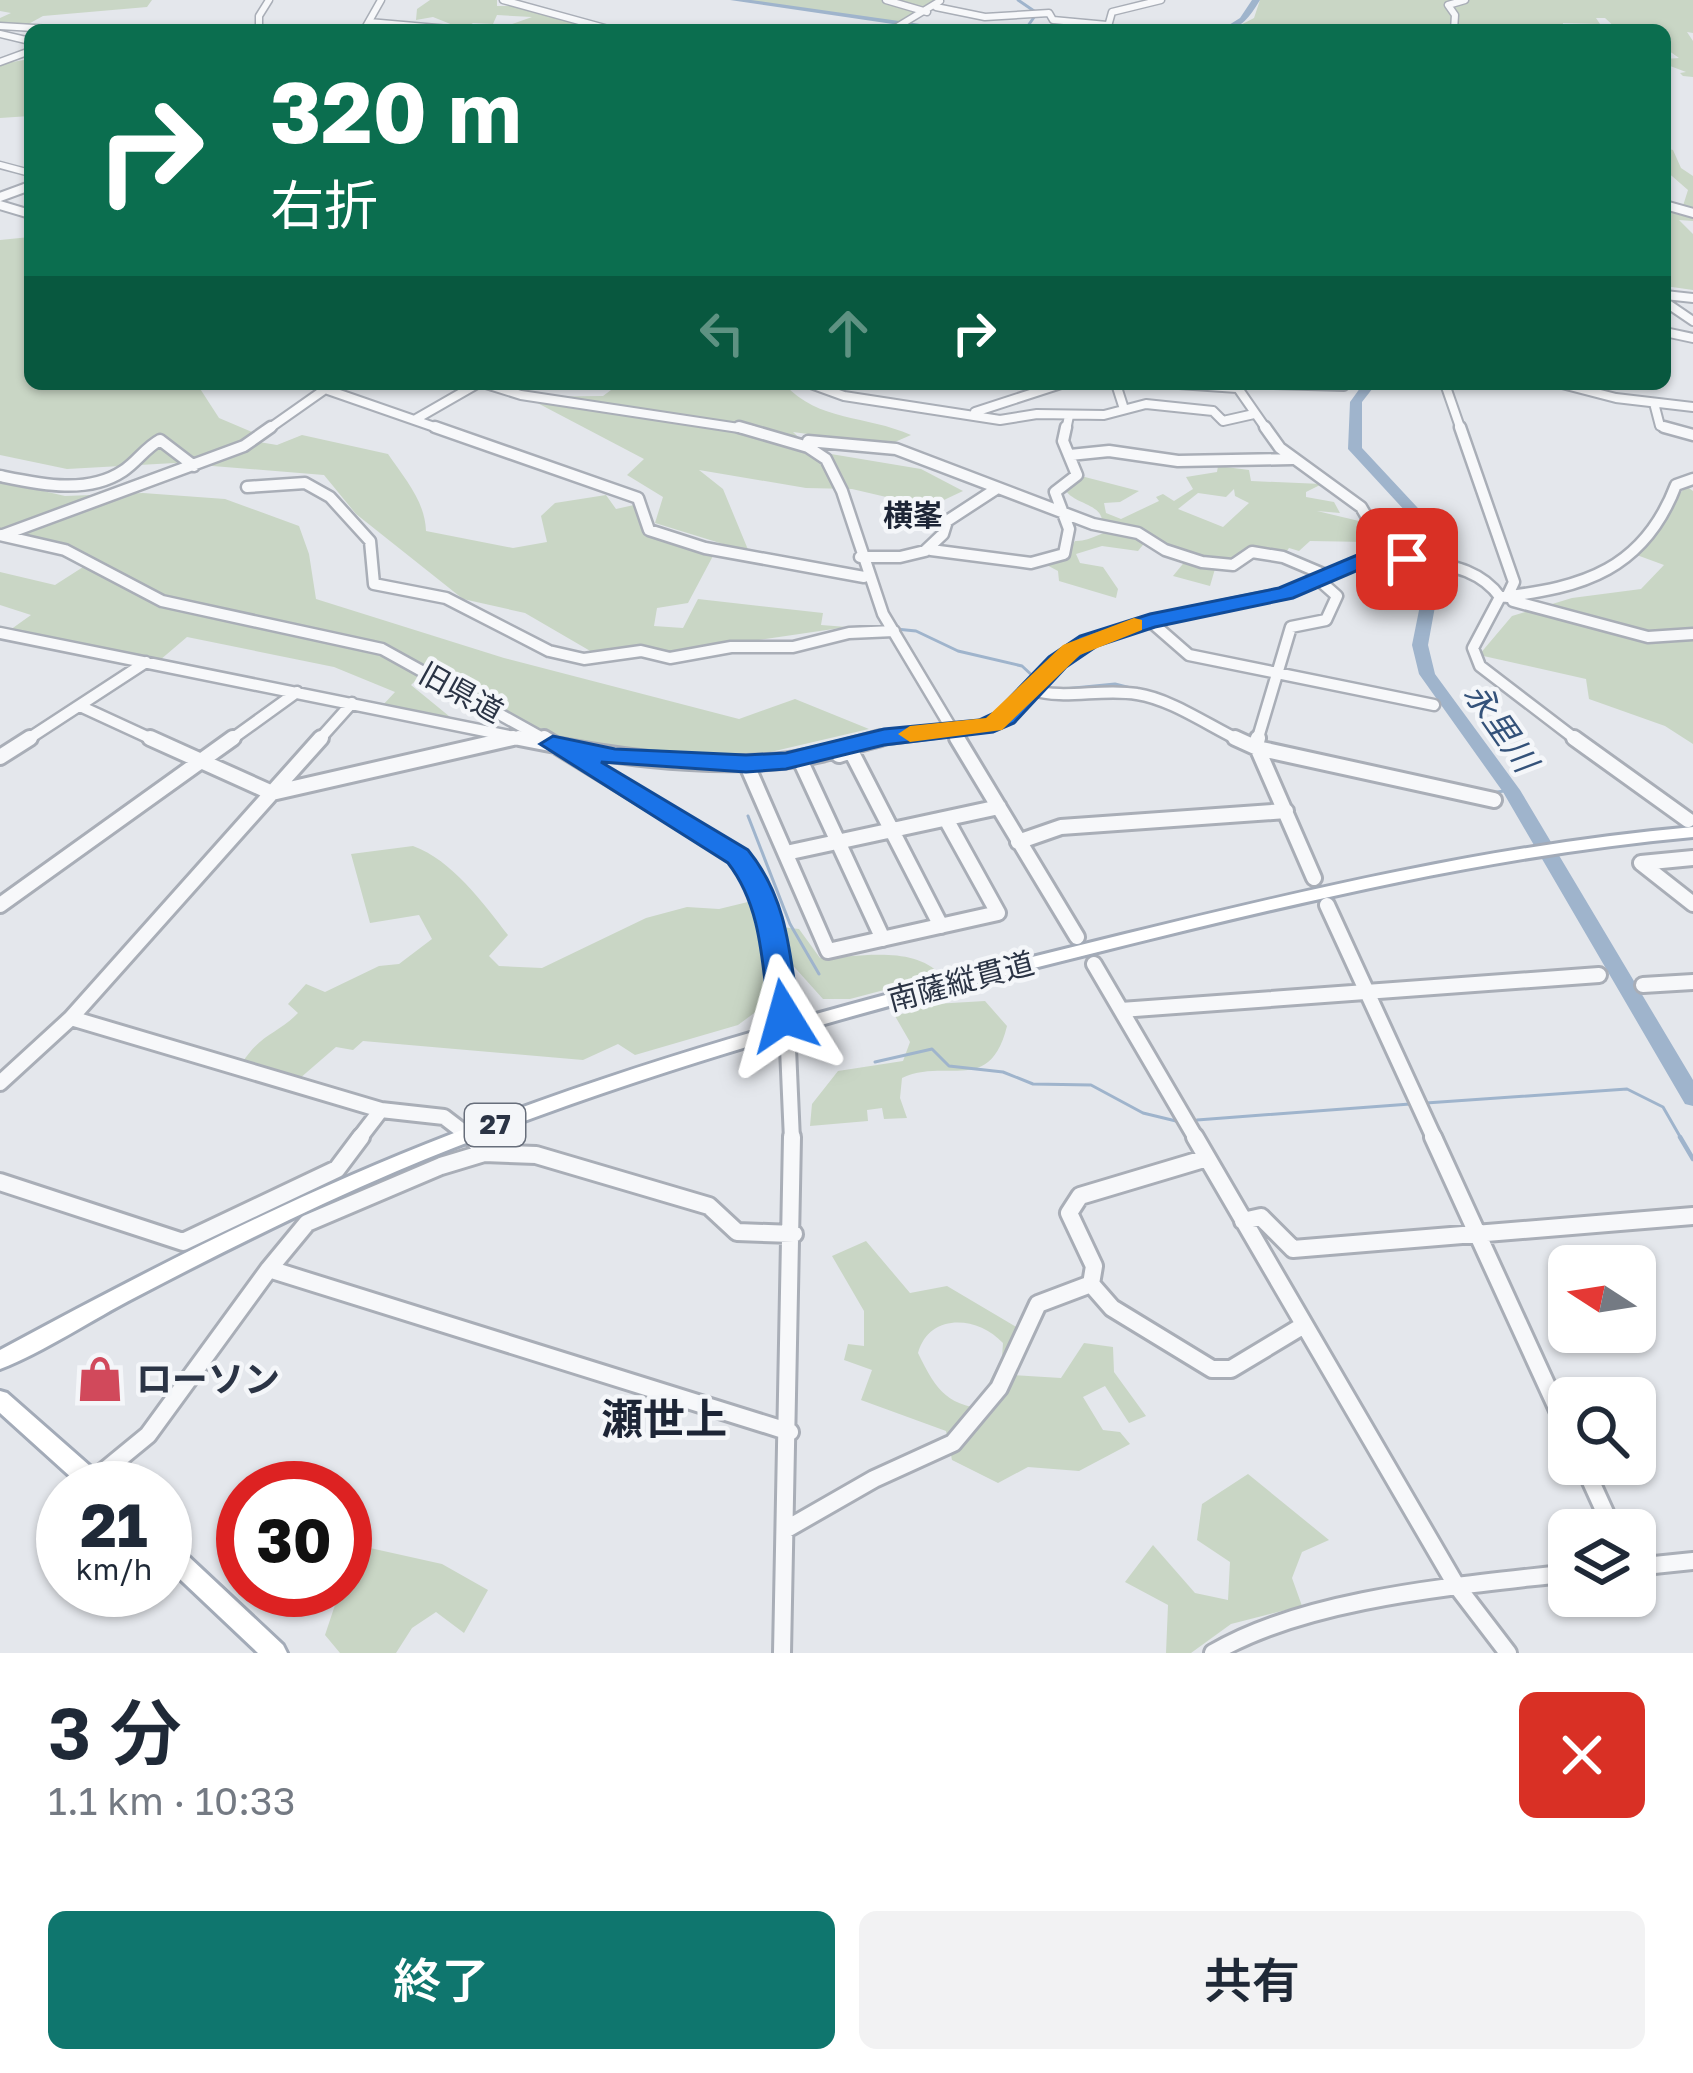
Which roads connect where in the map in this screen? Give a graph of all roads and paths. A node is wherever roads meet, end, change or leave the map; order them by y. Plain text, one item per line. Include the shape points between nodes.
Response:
1 (381, 0) edge
2 (503, 0) edge
3 (886, 0) edge
4 (1161, 0) edge
5 (1465, 0) edge
6 (935, 6) edge
7 (370, 22) junction
8 (368, 24) edge
9 (392, 24) edge
10 (590, 24) edge
11 (905, 24) edge
12 (1084, 24) edge
13 (1108, 24) edge
14 (1454, 24) edge
15 (322, 390) edge
16 (339, 390) edge
17 (471, 390) edge
18 (503, 390) edge
19 (828, 390) edge
20 (1042, 390) edge
21 (1118, 390) edge
22 (1239, 390) edge
23 (1447, 390) edge
24 (1591, 390) edge
25 (1654, 403) junction
26 (1693, 407) edge
27 (1124, 409) junction
28 (968, 414) junction
29 (1254, 414) junction
30 (1069, 416) junction
31 (416, 419) junction
32 (1687, 435) edge
33 (803, 442) junction
34 (1693, 446) edge
35 (1070, 454) junction
36 (1292, 459) junction
37 (194, 466) junction
38 (0, 476) edge
39 (1693, 479) edge
40 (247, 488) dead end
41 (996, 489) junction
42 (1058, 509) junction
43 (0, 536) edge
44 (931, 550) junction
45 (1386, 550) junction
46 (860, 557) junction
47 (864, 577) junction
48 (1323, 578) junction
49 (1504, 597) junction
50 (1150, 621) junction
51 (893, 629) junction
52 (1, 633) edge
53 (1693, 634) edge
54 (146, 662) junction
55 (1277, 672) junction
56 (1033, 690) junction
57 (297, 692) junction
58 (352, 703) junction
59 (1434, 705) dead end
60 (80, 706) junction
61 (954, 731) junction
62 (514, 737) junction
63 (553, 744) junction
64 (1256, 744) junction
65 (0, 758) edge
66 (201, 761) junction
67 (802, 764) junction
68 (748, 767) junction
69 (272, 794) junction
70 (1494, 800) dead end
71 (999, 807) junction
72 (1286, 811) junction
73 (946, 819) junction
74 (1690, 826) edge
75 (892, 830) junction
76 (838, 842) junction
77 (1018, 842) junction
78 (786, 853) junction
79 (1693, 858) edge
80 (1315, 878) dead end
81 (1693, 904) edge
82 (0, 905) edge
83 (1327, 905) dead end
84 (941, 926) junction
85 (1077, 938) dead end
86 (884, 939) junction
87 (1094, 964) dead end
88 (1599, 975) dead end
89 (1693, 982) edge
90 (1643, 985) dead end
91 (1368, 992) junction
92 (1121, 1010) junction
93 (784, 1016) dead end
94 (71, 1018) junction
95 (788, 1048) dead end
96 (0, 1083) edge
97 (381, 1110) junction
98 (470, 1135) junction
99 (484, 1153) junction
100 (1207, 1158) junction
101 (0, 1182) edge
102 (1693, 1216) edge
103 (1244, 1220) junction
104 (794, 1234) junction
105 (1477, 1234) junction
106 (269, 1269) junction
107 (1091, 1284) junction
108 (1304, 1325) junction
109 (0, 1360) edge
110 (1548, 1388) edge
111 (0, 1400) edge
112 (790, 1432) junction
113 (68, 1461) edge
114 (120, 1461) edge
115 (785, 1530) junction
116 (1693, 1561) edge
117 (1656, 1565) edge
118 (192, 1575) edge
119 (1548, 1575) edge
120 (1456, 1585) junction
121 (275, 1653) edge
122 (782, 1653) edge
123 (1213, 1653) edge
124 (1508, 1653) edge

1 - 7 street
2 - 10 street
3 - 6 street
4 - 13 street via 1112,12
5 - 14 street via 1448,5
6 - 11 street
6 - 12 street via 986,17 1049,13
7 - 8 street
7 - 9 street
15 - 37 street via 244,446
16 - 31 street
17 - 31 street
18 - 33 street
19 - 28 street
20 - 28 street
21 - 27 street
22 - 29 street
23 - 49 street via 1514,582
24 - 25 street
25 - 26 street
25 - 32 street via 1660,426
27 - 29 street via 1213,411 1222,421
27 - 30 street
28 - 30 street
29 - 36 street
30 - 35 street via 1063,441
31 - 47 street via 638,498 649,530
32 - 34 street
33 - 41 street via 896,449
33 - 46 street via 830,465
35 - 36 street
35 - 42 street via 1077,475 1055,492
36 - 45 street via 1361,507
37 - 38 street via 160,440 124,471 88,483
37 - 43 street
39 - 49 street via 1676,485 1655,532 1606,571 1568,590
40 - 51 street via 296,482 319,490 366,533 374,584 460,604 562,656 640,651 670,658
41 - 42 street
41 - 44 street via 947,521
42 - 44 street via 1069,529 1064,554 1031,563
42 - 48 street via 1202,562 1233,565 1252,552
43 - 63 street, 旧県道 via 65,550 162,601 382,649
44 - 46 street via 904,559
45 - 48 street
45 - 49 street via 1488,581
46 - 47 street
47 - 51 street
48 - 50 street via 1257,601
48 - 55 street via 1337,596 1326,620 1291,627
49 - 53 street via 1648,637
49 - 74 street via 1473,648 1480,665
50 - 55 street via 1189,655
50 - 56 street via 1072,650
51 - 61 street
52 - 54 street
54 - 57 street
54 - 60 street
55 - 59 street
55 - 64 street
56 - 61 street via 1000,721
56 - 64 street via 1141,694
57 - 58 street
57 - 66 street
58 - 62 street
58 - 69 street
60 - 65 street
60 - 66 street
61 - 68 street via 884,737
61 - 71 street
62 - 63 street
62 - 69 street
63 - 68 street
63 - 93 street, 旧県道 via 738,857 770,913
64 - 70 street
64 - 72 street
66 - 69 street
66 - 82 street
67 - 68 street
67 - 75 street via 851,751
67 - 76 street
68 - 78 street
69 - 94 street
71 - 73 street
71 - 77 street
72 - 77 street via 1061,827
72 - 80 street
73 - 75 street
73 - 84 street via 998,913
74 - 98 main road, 南薩縦貫道 / 27 via 1337,887 952,984 747,1040
75 - 76 street
75 - 84 street
76 - 78 street
76 - 86 street
77 - 85 street
78 - 86 street via 827,951
79 - 81 street via 1641,863
83 - 91 street
84 - 86 street
87 - 92 street
88 - 91 street
89 - 90 street
91 - 92 street
91 - 105 street
92 - 100 street
94 - 96 street
94 - 97 street
95 - 104 street
97 - 98 street via 444,1117
97 - 101 street via 337,1169 183,1242
98 - 99 street
98 - 109 main road, 南薩縦貫道 / 27 via 196,1255
99 - 104 street via 536,1155 709,1206 737,1232
99 - 106 street via 308,1223
100 - 103 street
100 - 107 street via 1080,1196 1070,1214 1094,1266
102 - 105 street
103 - 105 street via 1261,1217 1293,1249
103 - 108 street
104 - 112 street
105 - 110 street
106 - 112 street
106 - 114 street
107 - 108 street via 1112,1308 1212,1369 1231,1370
107 - 115 street via 1038,1304 999,1388 953,1443
108 - 120 street
111 - 113 main road
112 - 115 street
115 - 122 street
116 - 117 street
118 - 121 main road
119 - 120 street
120 - 123 street via 1389,1595 1240,1637
120 - 124 street

